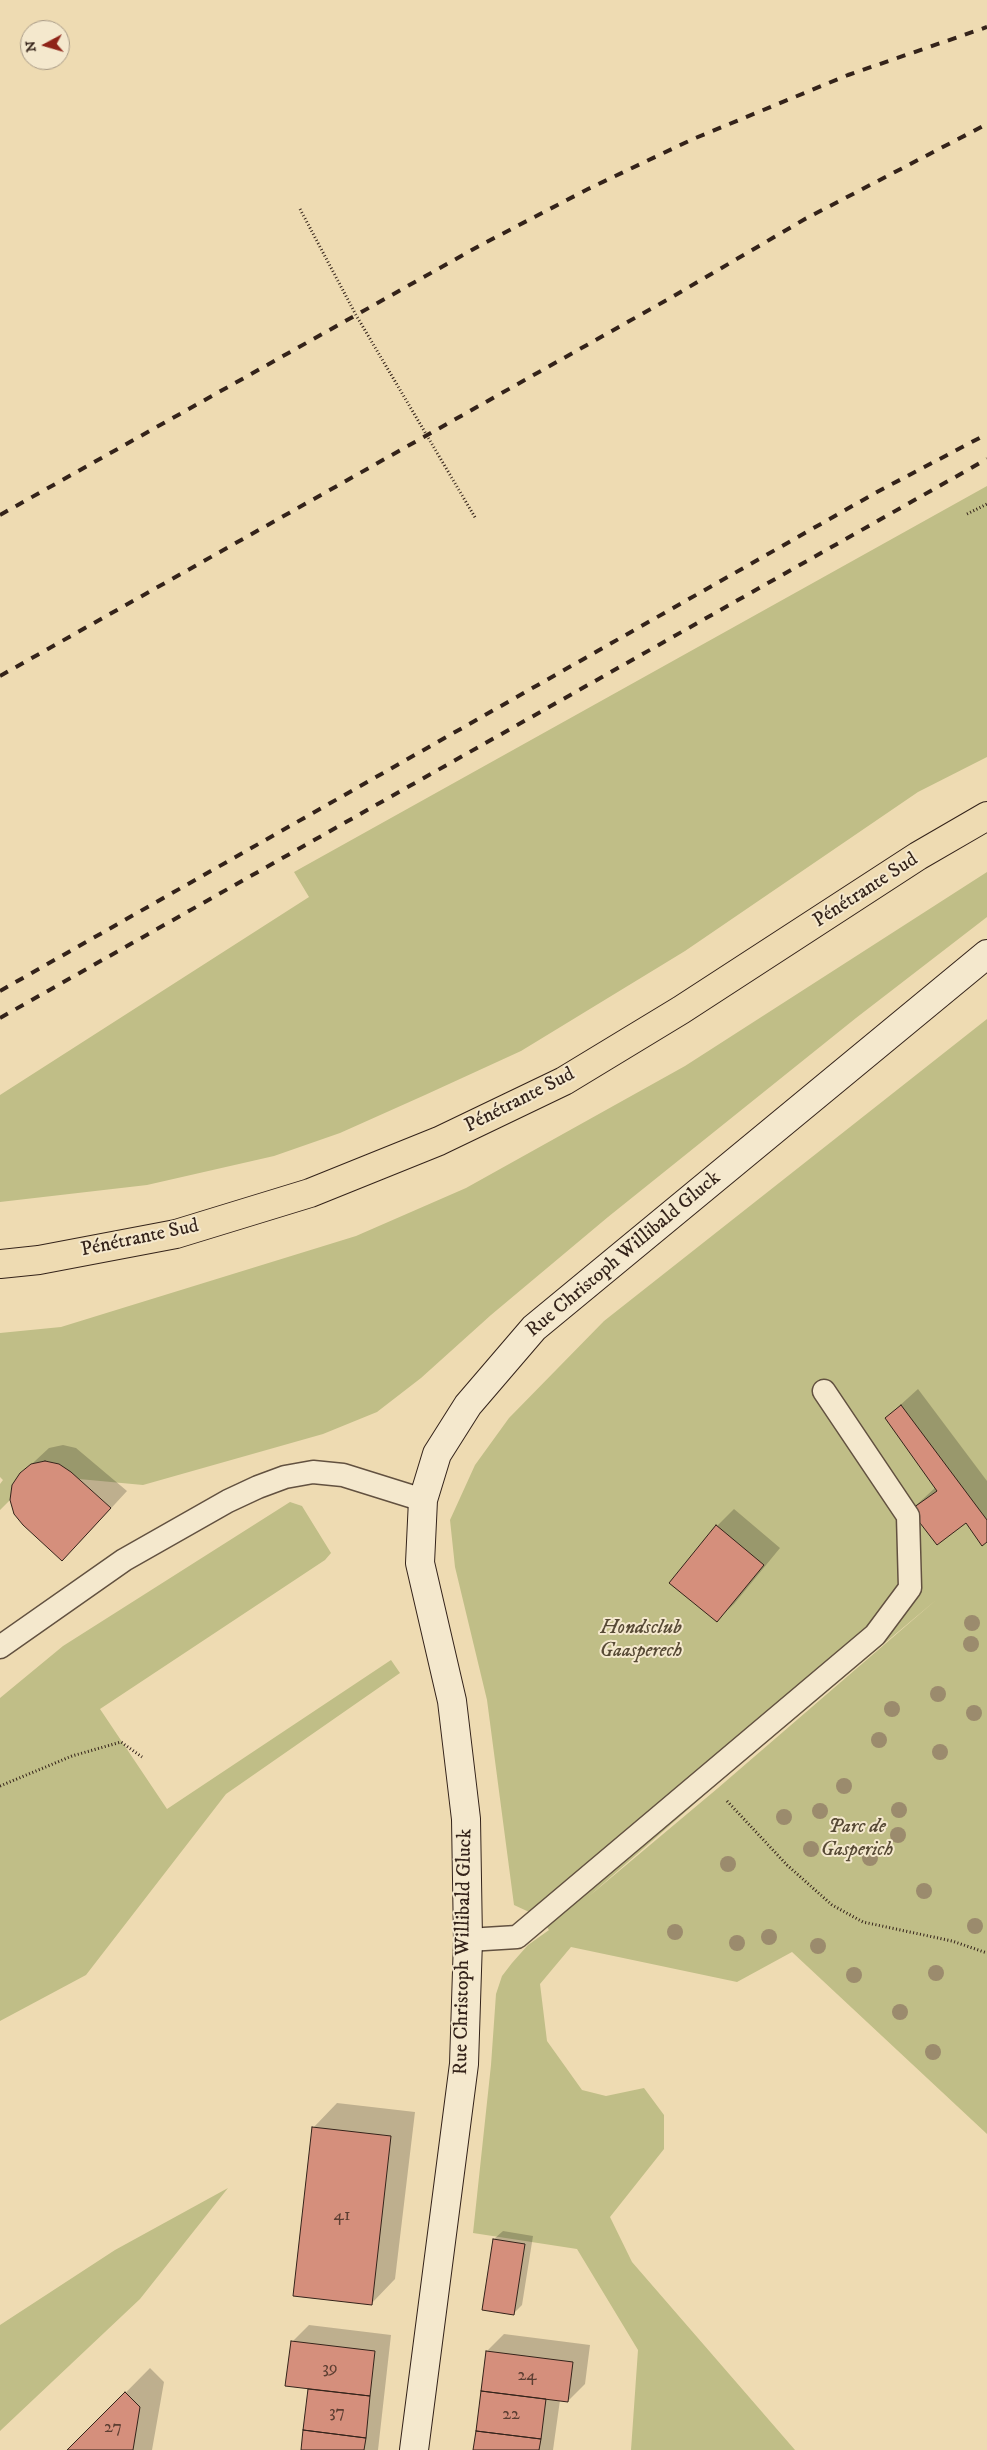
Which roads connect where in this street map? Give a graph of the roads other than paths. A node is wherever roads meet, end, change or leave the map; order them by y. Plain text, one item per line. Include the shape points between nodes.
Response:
1 (987, 816) edge
2 (987, 954) edge
3 (0, 1264) edge
4 (824, 1391) dead end
5 (423, 1500) junction
6 (0, 1647) edge
7 (468, 1940) junction
8 (414, 2450) edge

1 - 3 highway, Pénétrante Sud via 918,856 681,1010 564,1081 439,1141 310,1193 176,1234 39,1260
2 - 5 street, Rue Christoph Willibald Gluck via 534,1328 468,1405 437,1454
4 - 7 lane via 908,1516 910,1588 875,1635 517,1937
5 - 6 lane via 342,1475 314,1472 258,1486 124,1560
5 - 7 street, Rue Christoph Willibald Gluck via 420,1563 452,1701 466,1819
7 - 8 street, Rue Christoph Willibald Gluck via 464,2064

